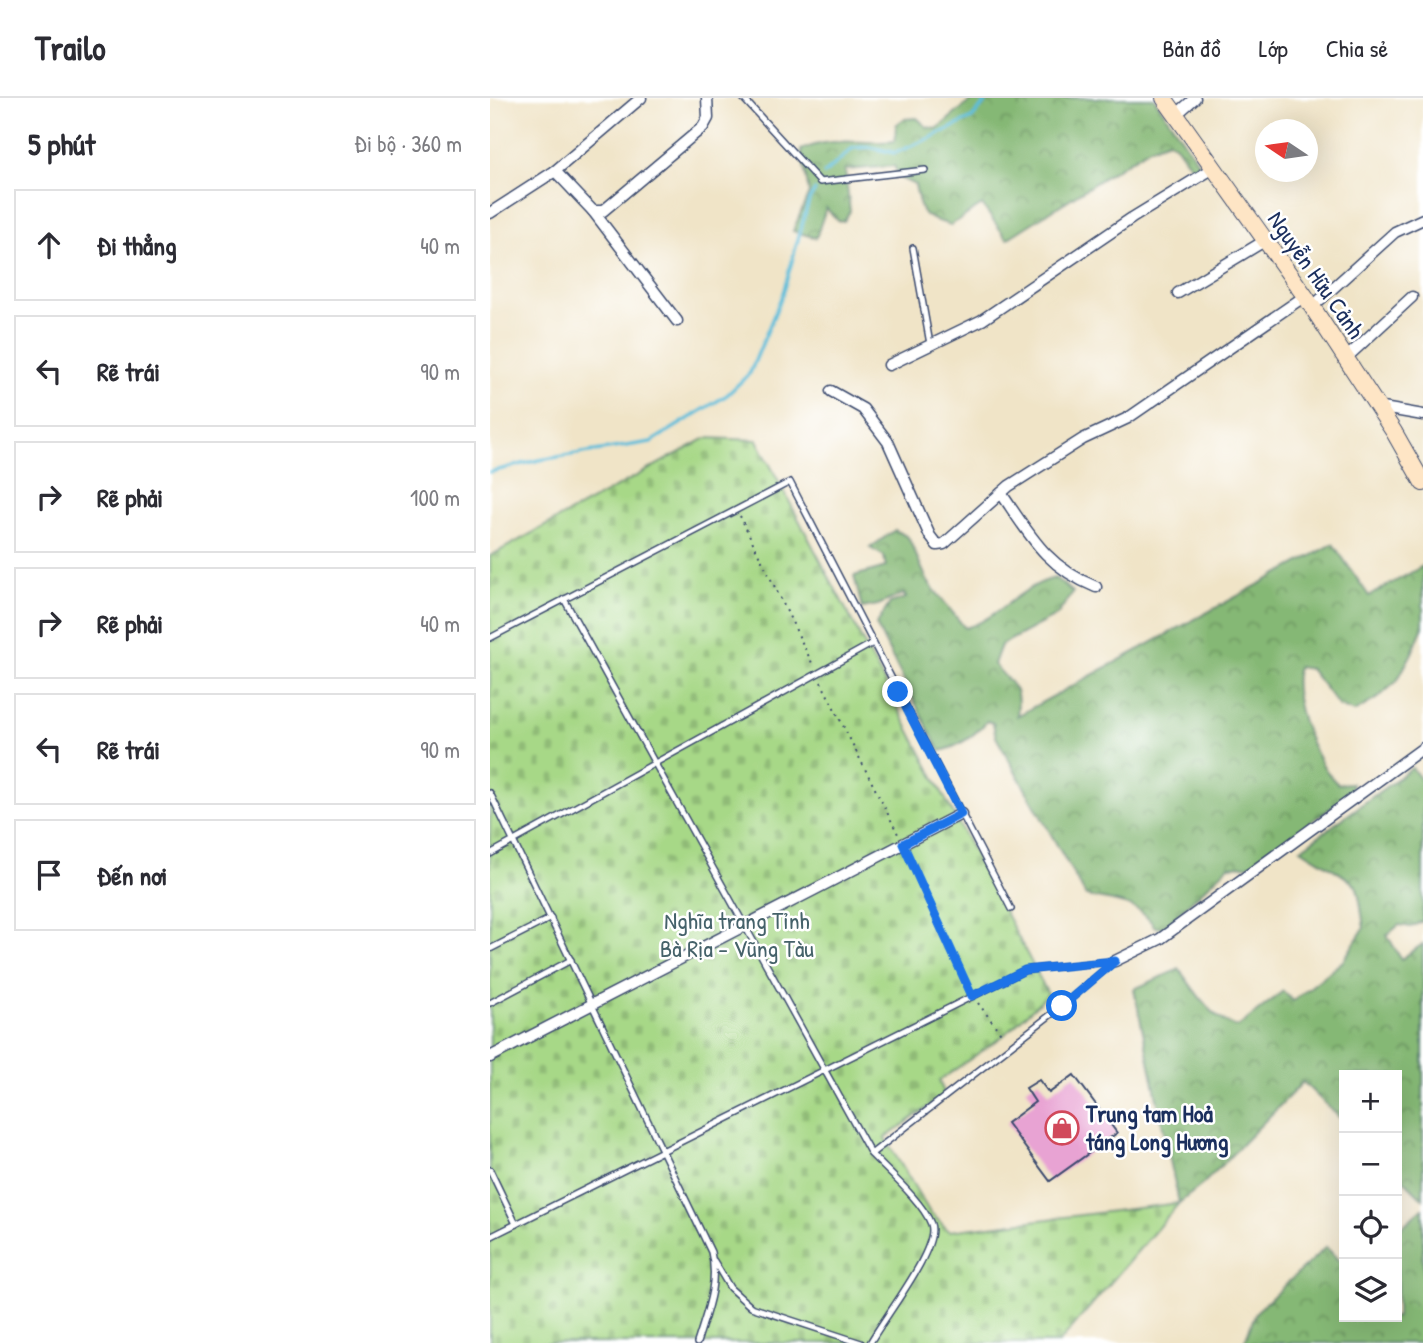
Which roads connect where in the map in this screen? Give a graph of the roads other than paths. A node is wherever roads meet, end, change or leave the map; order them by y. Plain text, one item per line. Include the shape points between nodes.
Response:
1 (641, 98) edge
2 (706, 98) edge
3 (743, 98) edge
4 (1164, 98) edge
5 (1195, 98) edge
6 (1177, 114) junction
7 (1212, 169) junction
8 (925, 170) dead end
9 (555, 171) junction
10 (593, 211) junction
11 (490, 213) edge
12 (1423, 219) edge
13 (1266, 240) junction
14 (913, 247) dead end
15 (1178, 293) dead end
16 (1412, 297) dead end
17 (1308, 302) junction
18 (677, 321) dead end
19 (930, 345) junction
20 (1346, 358) junction
21 (889, 365) dead end
22 (831, 391) dead end
23 (1377, 407) junction
24 (1423, 415) edge
25 (1423, 483) edge
26 (1001, 493) junction
27 (1096, 587) dead end
28 (564, 599) junction
29 (490, 638) edge
30 (873, 643) junction
31 (1423, 748) edge
32 (654, 763) junction
33 (490, 793) edge
34 (961, 814) junction
35 (514, 840) junction
36 (490, 854) edge
37 (1011, 909) dead end
38 (551, 918) junction
39 (745, 927) junction
40 (490, 949) edge
41 (571, 960) junction
42 (1115, 961) junction
43 (490, 1003) edge
44 (593, 1006) junction
45 (490, 1057) edge
46 (826, 1068) junction
47 (664, 1152) junction
48 (871, 1154) junction
49 (490, 1170) edge
50 (516, 1224) junction
51 (490, 1237) edge
52 (712, 1258) junction
53 (697, 1343) edge
54 (861, 1343) edge
55 (870, 1343) edge

1 - 9 street
2 - 10 street via 708,118 703,127 603,211
3 - 8 lane via 820,182
4 - 6 main road, Nguyễn Hữu Cảnh
5 - 6 street
6 - 7 main road, Nguyễn Hữu Cảnh
7 - 13 main road, Nguyễn Hữu Cảnh
7 - 19 street via 982,320
9 - 10 street
9 - 11 street
10 - 18 street
12 - 17 street via 1395,232
13 - 15 street
13 - 17 main road, Nguyễn Hữu Cảnh
14 - 19 lane
16 - 20 street
17 - 20 main road, Nguyễn Hữu Cảnh
17 - 26 street
19 - 21 street
20 - 23 main road, Nguyễn Hữu Cảnh
22 - 26 street via 863,410 888,442 937,545 944,544
23 - 24 street
23 - 25 main road, Nguyễn Hữu Cảnh
26 - 27 street via 1050,561
28 - 29 lane
28 - 30 lane via 790,482
28 - 32 lane
30 - 32 lane
30 - 34 lane
31 - 42 street via 1160,939
32 - 35 lane
32 - 39 lane
33 - 35 lane
34 - 37 lane
34 - 39 street
35 - 36 lane
35 - 38 lane
38 - 40 lane
38 - 41 lane
39 - 44 street
39 - 46 lane
41 - 43 lane
41 - 44 lane
42 - 46 lane via 1025,970
42 - 48 lane
44 - 45 street
44 - 47 lane
46 - 47 lane
46 - 48 lane
47 - 50 lane
47 - 52 lane
48 - 55 lane via 913,1199 932,1233 921,1261
49 - 50 lane
50 - 51 lane
52 - 53 lane via 712,1295
52 - 54 lane via 730,1288 751,1307

